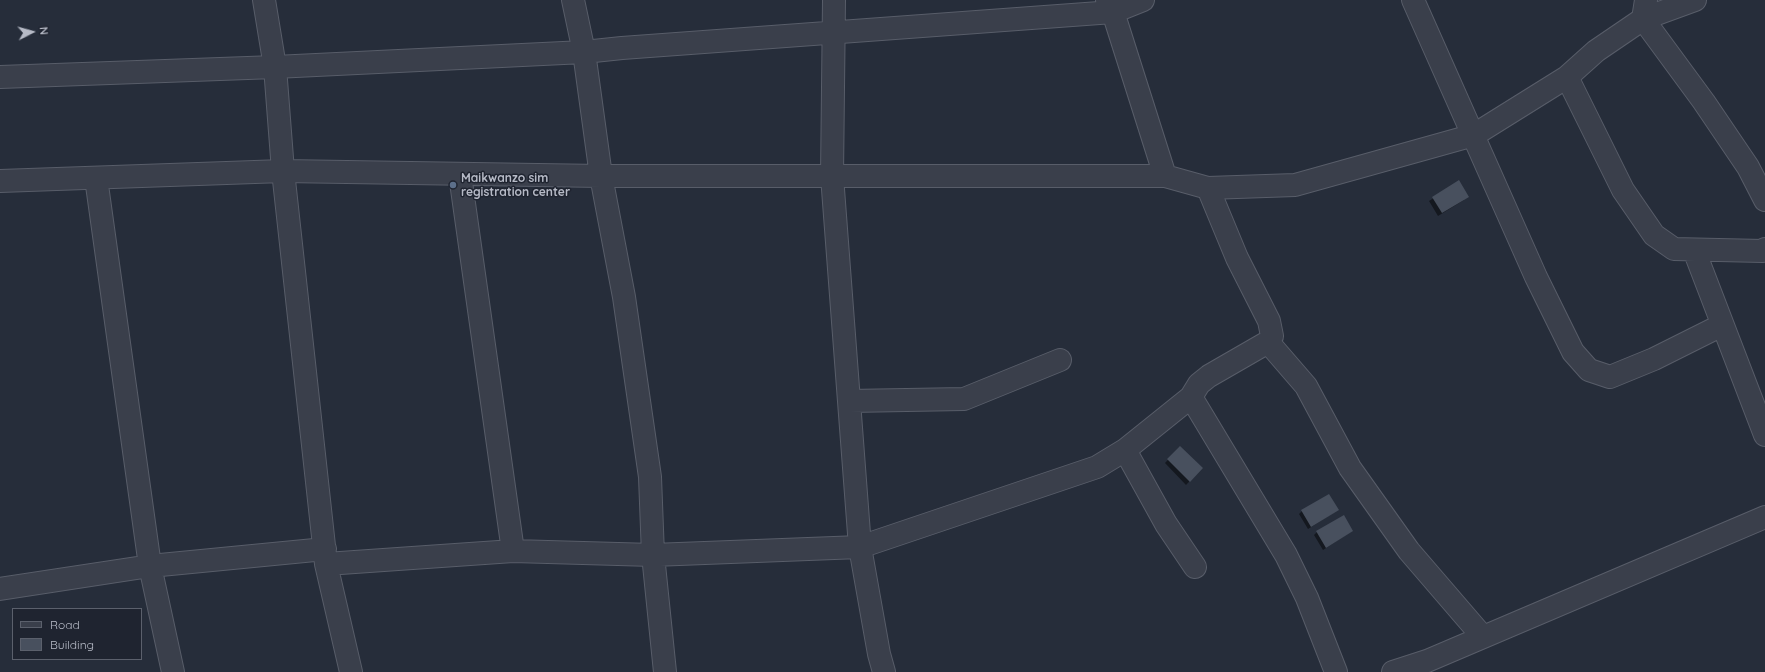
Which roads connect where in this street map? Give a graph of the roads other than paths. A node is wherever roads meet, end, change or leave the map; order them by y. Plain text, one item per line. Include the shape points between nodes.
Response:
1 (264, 0) edge
2 (573, 0) edge
3 (834, 0) edge
4 (1143, 0) edge
5 (1413, 0) edge
6 (1695, 0) edge
7 (1110, 6) edge
8 (1644, 9) edge
9 (833, 32) junction
10 (584, 52) junction
11 (275, 67) junction
12 (1567, 76) junction
13 (0, 77) edge
14 (1474, 135) junction
15 (1756, 164) edge
16 (283, 171) junction
17 (460, 175) junction
18 (601, 176) junction
19 (832, 176) junction
20 (1165, 176) junction
21 (96, 178) junction
22 (0, 181) edge
23 (1208, 188) junction
24 (1765, 200) edge
25 (1765, 249) edge
26 (1694, 250) junction
27 (1722, 325) junction
28 (1268, 342) junction
29 (1060, 360) dead end
30 (1191, 397) junction
31 (849, 401) junction
32 (1765, 435) edge
33 (1124, 450) junction
34 (1765, 516) edge
35 (860, 547) junction
36 (513, 551) junction
37 (653, 555) junction
38 (326, 556) junction
39 (150, 566) junction
40 (1196, 567) dead end
41 (0, 589) edge
42 (1484, 637) junction
43 (173, 672) edge
44 (351, 672) edge
45 (665, 672) edge
46 (884, 672) edge
47 (1336, 672) edge
48 (1393, 672) edge

1 - 11 street
2 - 10 street
3 - 9 street
4 - 7 street
5 - 14 street
6 - 8 street
7 - 9 street
7 - 20 street
8 - 12 street
8 - 15 street via 1704,102
9 - 10 street
9 - 19 street
10 - 11 street
10 - 18 street
11 - 13 street
11 - 16 street
12 - 14 street
12 - 26 street via 1623,190 1654,235 1674,249
14 - 23 street via 1295,185
14 - 27 street via 1539,283 1573,352 1589,370 1610,377 1654,359
15 - 24 street
16 - 17 street
16 - 21 street
16 - 38 street
17 - 18 street
17 - 36 street
18 - 19 street
18 - 37 street via 624,297 650,477
19 - 20 street
19 - 31 street
20 - 23 street
21 - 22 street
21 - 39 street
23 - 28 street via 1237,258 1269,321 1272,336
25 - 26 street
26 - 27 street
27 - 32 street
28 - 30 street via 1209,376 1199,384
28 - 42 street via 1306,386 1350,468 1409,551
29 - 31 street via 964,399
30 - 33 street
30 - 47 street via 1286,555 1307,598
31 - 35 street
33 - 35 street via 1097,467
33 - 40 street via 1166,524
34 - 42 street
35 - 37 street
35 - 46 street
36 - 37 street
36 - 38 street
37 - 45 street
38 - 39 street
38 - 44 street
39 - 41 street
39 - 43 street
42 - 48 street

